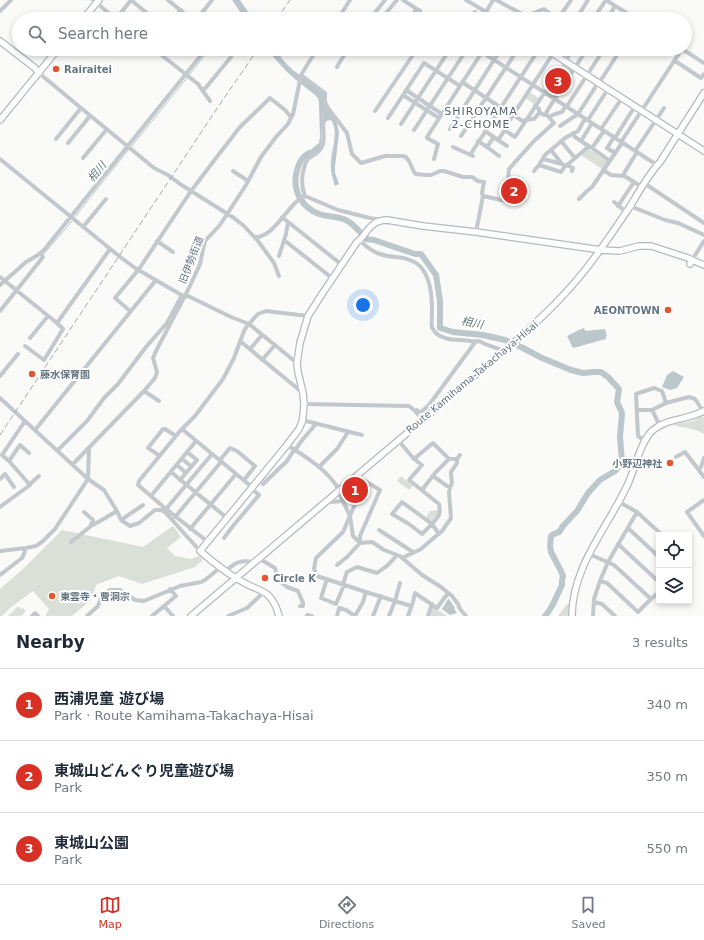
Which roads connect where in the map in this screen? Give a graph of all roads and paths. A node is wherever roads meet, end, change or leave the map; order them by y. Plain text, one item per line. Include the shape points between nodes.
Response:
1 (11, 0) edge
2 (131, 0) edge
3 (168, 0) edge
4 (212, 0) edge
5 (350, 0) edge
6 (385, 0) edge
7 (397, 0) edge
8 (403, 0) edge
9 (466, 0) edge
10 (493, 0) edge
11 (496, 0) edge
12 (571, 0) edge
13 (588, 0) edge
14 (606, 0) edge
15 (96, 1) edge
16 (615, 6) junction
17 (417, 9) junction
18 (181, 10) joint
19 (0, 11) edge
20 (88, 12) edge
21 (108, 12) edge
22 (122, 12) edge
23 (146, 12) edge
24 (183, 12) edge
25 (203, 12) edge
26 (342, 12) edge
27 (376, 12) edge
28 (387, 12) edge
29 (414, 12) edge
30 (419, 12) edge
31 (486, 12) joint
32 (518, 12) edge
33 (536, 12) edge
34 (548, 12) edge
35 (563, 12) edge
36 (580, 12) edge
37 (598, 12) edge
38 (611, 12) edge
39 (625, 12) edge
40 (0, 41) edge
41 (12, 50) edge
42 (692, 55) edge
43 (19, 56) edge
44 (52, 56) edge
45 (163, 56) edge
46 (200, 56) edge
47 (313, 56) edge
48 (344, 56) edge
49 (412, 56) edge
50 (446, 56) edge
51 (463, 56) edge
52 (480, 56) edge
53 (489, 56) edge
54 (497, 56) edge
55 (513, 56) edge
56 (534, 56) edge
57 (552, 56) edge
58 (560, 56) edge
59 (568, 56) edge
60 (583, 56) edge
61 (599, 56) edge
62 (615, 56) edge
63 (678, 56) edge
64 (231, 57) dead end
65 (494, 60) junction
66 (565, 61) junction
67 (675, 61) junction
68 (704, 63) edge
69 (337, 67) dead end
70 (506, 67) junction
71 (575, 68) junction
72 (436, 71) junction
73 (39, 73) junction
74 (704, 74) edge
75 (301, 75) junction
76 (587, 75) junction
77 (187, 76) junction
78 (521, 77) junction
79 (448, 79) junction
80 (598, 83) junction
81 (461, 84) junction
82 (533, 85) junction
83 (608, 89) junction
84 (475, 90) junction
85 (203, 92) junction
86 (544, 92) junction
87 (405, 93) junction
88 (704, 93) edge
89 (486, 98) junction
90 (622, 98) junction
91 (555, 99) junction
92 (417, 100) junction
93 (210, 101) dead end
94 (325, 104) junction
95 (535, 106) junction
96 (566, 106) junction
97 (635, 106) junction
98 (501, 107) junction
99 (81, 108) junction
100 (429, 108) junction
101 (664, 108) dead end
102 (375, 111) dead end
103 (642, 111) junction
104 (540, 112) junction
105 (578, 114) junction
106 (514, 115) junction
107 (90, 116) junction
108 (441, 116) junction
109 (548, 116) junction
110 (291, 117) junction
111 (388, 118) dead end
112 (0, 120) edge
113 (587, 120) junction
114 (656, 120) junction
115 (492, 121) junction
116 (525, 121) junction
117 (592, 123) junction
118 (401, 124) dead end
119 (560, 126) dead end
120 (107, 129) junction
121 (450, 129) dead end
122 (504, 129) junction
123 (414, 130) dead end
124 (602, 130) junction
125 (485, 131) junction
126 (573, 133) junction
127 (677, 134) junction
128 (461, 136) dead end
129 (494, 137) junction
130 (614, 138) junction
131 (56, 139) dead end
132 (498, 140) junction
133 (581, 140) junction
134 (478, 141) junction
135 (561, 141) junction
136 (621, 142) junction
137 (68, 143) dead end
138 (507, 146) dead end
139 (130, 147) junction
140 (453, 147) dead end
141 (486, 147) junction
142 (590, 148) junction
143 (551, 150) junction
144 (704, 151) edge
145 (636, 152) junction
146 (615, 153) junction
147 (499, 156) dead end
148 (83, 158) dead end
149 (575, 158) junction
150 (434, 159) dead end
151 (543, 159) junction
152 (0, 160) edge
153 (610, 161) junction
154 (539, 165) junction
155 (565, 165) junction
156 (657, 165) junction
157 (603, 170) junction
158 (233, 171) dead end
159 (534, 171) dead end
160 (572, 172) dead end
161 (624, 176) junction
162 (248, 181) junction
163 (634, 182) junction
164 (643, 185) junction
165 (191, 191) junction
166 (305, 196) junction
167 (483, 196) junction
168 (106, 199) dead end
169 (579, 199) dead end
170 (614, 202) dead end
171 (618, 206) junction
172 (630, 206) junction
173 (626, 212) junction
174 (226, 214) junction
175 (282, 217) junction
176 (72, 218) junction
177 (383, 220) junction
178 (288, 222) junction
179 (704, 222) edge
180 (84, 227) junction
181 (476, 232) junction
182 (704, 235) edge
183 (255, 236) junction
184 (284, 240) junction
185 (360, 240) junction
186 (157, 241) junction
187 (704, 241) edge
188 (110, 249) junction
189 (600, 250) junction
190 (173, 252) dead end
191 (42, 255) junction
192 (279, 256) dead end
193 (691, 262) junction
194 (342, 265) junction
195 (704, 265) edge
196 (139, 269) junction
197 (279, 276) dead end
198 (0, 277) edge
199 (332, 278) junction
200 (156, 280) junction
201 (4, 281) junction
202 (0, 285) edge
203 (15, 289) junction
204 (184, 296) junction
205 (0, 311) edge
206 (130, 311) junction
207 (48, 316) junction
208 (308, 316) junction
209 (57, 323) junction
210 (249, 324) junction
211 (262, 335) junction
212 (30, 338) dead end
213 (240, 341) junction
214 (476, 341) junction
215 (275, 345) junction
216 (25, 346) dead end
217 (506, 349) junction
218 (250, 350) junction
219 (18, 354) dead end
220 (262, 360) junction
221 (297, 363) junction
222 (0, 376) edge
223 (144, 391) junction
224 (303, 393) junction
225 (1, 401) edge
226 (159, 401) dead end
227 (666, 403) junction
228 (304, 404) junction
229 (409, 406) junction
230 (637, 410) junction
231 (652, 410) junction
232 (704, 411) edge
233 (422, 419) junction
234 (302, 420) junction
235 (25, 421) junction
236 (316, 424) junction
237 (660, 426) junction
238 (182, 429) junction
239 (35, 430) junction
240 (348, 432) junction
241 (362, 435) dead end
242 (176, 436) junction
243 (398, 440) junction
244 (196, 441) junction
245 (645, 441) junction
246 (287, 445) junction
247 (89, 448) junction
248 (58, 450) junction
249 (295, 450) junction
250 (187, 452) junction
251 (1, 454) edge
252 (29, 454) dead end
253 (212, 454) junction
254 (160, 456) junction
255 (676, 457) dead end
256 (182, 458) junction
257 (704, 458) edge
258 (414, 459) junction
259 (449, 459) junction
260 (10, 460) junction
261 (220, 461) junction
262 (73, 464) junction
263 (176, 465) junction
264 (191, 466) junction
265 (319, 468) junction
266 (698, 469) junction
267 (171, 472) junction
268 (186, 473) junction
269 (236, 474) junction
270 (39, 476) dead end
271 (433, 476) junction
272 (704, 477) edge
273 (0, 478) edge
274 (88, 479) junction
275 (180, 480) junction
276 (244, 480) junction
277 (30, 484) junction
278 (263, 484) dead end
279 (186, 485) junction
280 (447, 486) dead end
281 (252, 487) junction
282 (14, 488) dead end
283 (339, 490) junction
284 (422, 490) junction
285 (195, 492) junction
286 (151, 496) junction
287 (704, 500) edge
288 (343, 501) junction
289 (331, 502) dead end
290 (619, 502) junction
291 (1, 505) edge
292 (143, 505) dead end
293 (210, 505) junction
294 (117, 511) junction
295 (166, 511) junction
296 (84, 512) dead end
297 (637, 512) junction
298 (350, 516) junction
299 (176, 517) junction
300 (121, 520) junction
301 (225, 520) junction
302 (432, 524) junction
303 (90, 526) junction
304 (232, 528) junction
305 (628, 528) junction
306 (190, 529) junction
307 (379, 530) dead end
308 (659, 532) edge
309 (439, 534) junction
310 (704, 536) edge
311 (224, 538) dead end
312 (71, 542) dead end
313 (208, 542) junction
314 (360, 543) junction
315 (618, 544) junction
316 (26, 548) junction
317 (0, 550) edge
318 (200, 551) junction
319 (413, 552) junction
320 (589, 554) junction
321 (656, 554) edge
322 (396, 555) junction
323 (402, 558) junction
324 (256, 560) junction
325 (608, 562) junction
326 (337, 565) dead end
327 (220, 567) junction
328 (226, 571) junction
329 (0, 575) edge
330 (235, 578) junction
331 (327, 579) junction
332 (656, 579) edge
333 (600, 580) junction
334 (400, 582) dead end
335 (343, 584) junction
336 (170, 590) junction
337 (264, 592) junction
338 (366, 592) junction
339 (448, 593) junction
340 (656, 595) edge
341 (381, 596) junction
342 (650, 599) junction
343 (395, 601) junction
344 (594, 602) junction
345 (432, 604) junction
346 (164, 606) junction
347 (300, 606) dead end
348 (412, 606) junction
349 (638, 612) junction
350 (32, 616) edge
351 (38, 616) edge
352 (87, 616) edge
353 (152, 616) edge
354 (173, 616) edge
355 (191, 616) edge
356 (228, 616) edge
357 (279, 616) edge
358 (307, 616) edge
359 (312, 616) edge
360 (337, 616) edge
361 (355, 616) edge
362 (373, 616) edge
363 (389, 616) edge
364 (408, 616) edge
365 (428, 616) edge
366 (466, 616) edge
367 (572, 616) edge
368 (593, 616) edge
369 (615, 616) edge
370 (642, 616) edge

1 - 19 street
2 - 22 street
2 - 23 street
3 - 18 street
4 - 25 street
5 - 26 street
6 - 27 street
7 - 28 street
8 - 17 street
9 - 31 street
10 - 31 street
11 - 32 street
12 - 35 street
13 - 36 street
14 - 16 street
14 - 37 street
15 - 20 street
15 - 21 street
16 - 38 street
16 - 39 street
17 - 29 street
17 - 30 street
18 - 24 street
33 - 34 street via 544,9
40 - 41 street
42 - 68 street
43 - 73 street
44 - 73 street
45 - 77 street
46 - 77 street
47 - 75 street
48 - 69 street
49 - 102 street
50 - 72 street
51 - 79 street
52 - 81 street
53 - 65 street
54 - 65 street
55 - 70 street
56 - 78 street
57 - 82 street
58 - 66 street
59 - 66 street
60 - 71 street
61 - 76 street
62 - 80 street
63 - 67 street
64 - 85 street
65 - 70 street
65 - 84 street
66 - 71 street
67 - 74 street via 701,78
67 - 103 street
70 - 78 street
70 - 89 street
71 - 76 street
71 - 91 street
72 - 79 street
72 - 87 street via 424,63
72 - 92 street
73 - 99 street
73 - 112 street
75 - 94 street via 325,93
75 - 110 street
76 - 80 street
76 - 96 street
77 - 85 street via 198,84
77 - 139 street
78 - 82 street
78 - 98 street
79 - 81 street
79 - 100 street
80 - 83 street
80 - 105 street
81 - 84 street
81 - 108 street
82 - 86 street
82 - 106 street
83 - 90 street
83 - 113 street
84 - 89 street
84 - 121 street
85 - 93 street
86 - 91 street
86 - 95 street
87 - 92 street
87 - 111 street
88 - 127 street, Route Kamihama-Takachaya-Hisai
89 - 98 street
89 - 128 street
90 - 97 street
90 - 124 street
91 - 96 street
91 - 109 street via 547,111
92 - 100 street
92 - 118 street
94 - 166 street via 324,142 307,160 302,177
94 - 167 street via 347,132 352,154 361,163 385,156 403,156 409,160 416,174 431,175 444,171 484,182
95 - 104 street
95 - 116 street
96 - 105 street
96 - 109 street via 562,112
97 - 103 street
97 - 130 street
98 - 106 street
98 - 115 street
99 - 107 street
99 - 131 street
100 - 108 street
100 - 123 street
101 - 114 street
103 - 114 street
103 - 136 street
104 - 109 street
104 - 116 street via 534,119
105 - 113 street
105 - 119 street
106 - 116 street
106 - 122 street
107 - 120 street
107 - 137 street
108 - 150 street via 427,137 438,144
109 - 167 street via 554,123 509,169 506,201
110 - 162 street, 旧伊勢街道 via 261,157
110 - 165 street via 270,98 240,127
113 - 117 street
113 - 126 street
114 - 127 street
114 - 145 street
115 - 122 street
115 - 125 street
116 - 122 street via 515,137
117 - 124 street
117 - 133 street
120 - 139 street
120 - 148 street
122 - 132 street
124 - 130 street
124 - 142 street
125 - 129 street
125 - 134 street
126 - 133 street
126 - 135 street
127 - 144 street
127 - 156 street, Route Kamihama-Takachaya-Hisai
129 - 132 street
129 - 141 street
130 - 136 street
130 - 146 street via 607,148
132 - 138 street
133 - 142 street
134 - 140 street via 471,155
134 - 141 street
135 - 143 street
135 - 149 street
136 - 145 street
136 - 146 street
139 - 165 street via 154,168 168,174
139 - 176 street
141 - 147 street
142 - 149 street
142 - 153 street
143 - 151 street
143 - 155 street
145 - 156 street
145 - 161 street
146 - 153 street
149 - 155 street
151 - 154 street
151 - 155 street
152 - 176 street
153 - 157 street
154 - 155 street via 561,172
154 - 159 street
155 - 160 street via 573,168
156 - 164 street, Route Kamihama-Takachaya-Hisai
157 - 161 street via 611,175
157 - 169 street via 592,187
158 - 162 street
161 - 163 street
162 - 174 street, 旧伊勢街道
163 - 164 street
163 - 171 street
164 - 172 street, Route Kamihama-Takachaya-Hisai
164 - 179 street
165 - 174 street
165 - 186 street
166 - 175 street
166 - 177 street via 338,210
167 - 181 street
168 - 180 street
170 - 171 street
171 - 173 street
172 - 173 street, Route Kamihama-Takachaya-Hisai
172 - 182 street via 664,220 678,222
173 - 189 street, Route Kamihama-Takachaya-Hisai
174 - 183 street
174 - 204 street, 旧伊勢街道 via 206,241 200,264
175 - 178 street
175 - 183 street via 271,230 259,237
176 - 180 street
176 - 191 street
177 - 181 street
177 - 185 street via 373,224
178 - 184 street
178 - 194 street
180 - 188 street
181 - 189 street
183 - 197 street via 274,263
184 - 192 street
184 - 199 street
185 - 194 street
185 - 214 street via 377,254 410,259 422,269 430,288 434,331 451,339
186 - 190 street
186 - 196 street
187 - 193 street
188 - 196 street
188 - 209 street
189 - 193 street via 620,251 638,246 651,246
189 - 217 street, Route Kamihama-Takachaya-Hisai via 547,313
191 - 201 street via 26,262
191 - 203 street
193 - 195 street
194 - 199 street
196 - 200 street
196 - 206 street via 115,298
198 - 201 street
199 - 208 street
200 - 204 street
200 - 206 street
201 - 202 street
201 - 203 street
203 - 205 street
203 - 207 street
204 - 210 street
204 - 223 street via 153,358 157,372 155,378
204 - 248 street via 167,323 118,384
206 - 239 street
207 - 209 street
207 - 212 street
208 - 210 street via 266,311 258,314
208 - 221 street
209 - 216 street via 63,329 44,360
210 - 211 street
210 - 213 street
211 - 215 street
211 - 218 street
213 - 218 street
213 - 238 street via 223,379
214 - 217 street
214 - 229 street via 429,405 420,413 414,406
215 - 220 street
215 - 221 street
217 - 233 street, Route Kamihama-Takachaya-Hisai
218 - 220 street
219 - 222 street
220 - 224 street
221 - 224 street
223 - 226 street
223 - 247 street
224 - 228 street
225 - 235 street
227 - 230 street via 662,391 654,388 636,394
227 - 231 street
227 - 232 street via 689,397 695,399
228 - 229 street
228 - 234 street
229 - 233 street
230 - 231 street
230 - 245 street via 638,436
231 - 237 street
232 - 237 street
233 - 243 street, Route Kamihama-Takachaya-Hisai
234 - 236 street
234 - 246 street
235 - 239 street
235 - 251 street
236 - 240 street
236 - 249 street
237 - 245 street
238 - 242 street
238 - 244 street
239 - 248 street
240 - 241 street
240 - 265 street via 337,449
242 - 254 street
242 - 254 street via 163,429 148,448
243 - 258 street
243 - 283 street, Route Kamihama-Takachaya-Hisai
244 - 250 street
244 - 253 street
245 - 290 street
246 - 249 street
246 - 281 street
247 - 262 street
247 - 274 street
248 - 262 street
249 - 265 street
249 - 278 street
250 - 256 street
250 - 264 street via 197,460
251 - 260 street
252 - 260 street via 20,446
253 - 261 street
253 - 279 street
254 - 286 street via 138,485
255 - 266 street via 685,452
256 - 263 street
256 - 264 street
257 - 266 street
258 - 259 street via 433,443
258 - 284 street via 422,465 409,480
259 - 271 street
259 - 309 street via 458,457 451,472 449,492 452,516
260 - 277 street
261 - 269 street
261 - 276 street via 230,448 237,451 255,466
261 - 285 street
262 - 274 street
263 - 267 street
263 - 268 street
264 - 268 street
265 - 283 street via 333,479
266 - 272 street
267 - 275 street
267 - 286 street
268 - 275 street
269 - 276 street
269 - 293 street
270 - 277 street
271 - 280 street
271 - 284 street
273 - 282 street via 6,474
274 - 294 street via 104,490
274 - 316 street via 55,529 36,546
275 - 279 street
276 - 281 street
277 - 291 street
279 - 285 street
279 - 295 street
281 - 301 street
281 - 304 street via 259,494
283 - 288 street
283 - 324 street, Route Kamihama-Takachaya-Hisai
284 - 302 street via 439,504 440,513
285 - 293 street
285 - 299 street
286 - 295 street
287 - 310 street via 687,512
288 - 289 street
288 - 298 street
290 - 297 street
290 - 320 street
292 - 300 street
293 - 301 street
293 - 306 street
294 - 300 street
294 - 303 street
295 - 299 street
295 - 300 street via 155,510 133,526
295 - 318 street
296 - 303 street via 93,520
297 - 305 street
297 - 308 street
298 - 314 street via 353,536
298 - 314 street via 365,481 380,490 360,536
298 - 331 street via 343,532 316,558 314,569 317,576
299 - 306 street
301 - 304 street
301 - 313 street
302 - 302 street via 422,534 392,514 402,502
302 - 309 street
303 - 312 street
304 - 311 street
305 - 315 street
305 - 321 street
306 - 313 street
307 - 319 street
309 - 319 street via 421,549
313 - 318 street
314 - 322 street via 372,542
314 - 326 street
315 - 325 street
315 - 332 street
316 - 317 street
316 - 329 street via 23,557
318 - 327 street
319 - 323 street
320 - 325 street
320 - 367 street via 577,584
322 - 323 street
322 - 335 street via 377,573 357,567 352,569 347,572
323 - 339 street
324 - 328 street via 238,562
324 - 330 street, Route Kamihama-Takachaya-Hisai
324 - 347 street via 275,568 278,580 298,591 303,603 303,606
325 - 333 street
325 - 342 street
327 - 328 street
327 - 336 street via 201,582 185,584
328 - 330 street
330 - 337 street
330 - 355 street, Route Kamihama-Takachaya-Hisai
331 - 335 street
331 - 335 street via 321,598 336,604
333 - 344 street
333 - 349 street via 607,583
334 - 343 street
335 - 338 street
336 - 346 street via 176,596
336 - 352 street via 141,602 120,590 110,590 102,595 96,608
337 - 356 street via 246,608
337 - 357 street via 275,604
338 - 341 street
338 - 361 street
339 - 345 street via 437,608
339 - 366 street
340 - 342 street
341 - 343 street
341 - 362 street
342 - 349 street
343 - 348 street
343 - 363 street
344 - 368 street
344 - 369 street via 602,604
345 - 348 street via 415,593
345 - 365 street
346 - 353 street
346 - 354 street
348 - 364 street
349 - 370 street
350 - 351 street via 35,613
358 - 359 street
360 - 361 street via 339,608

